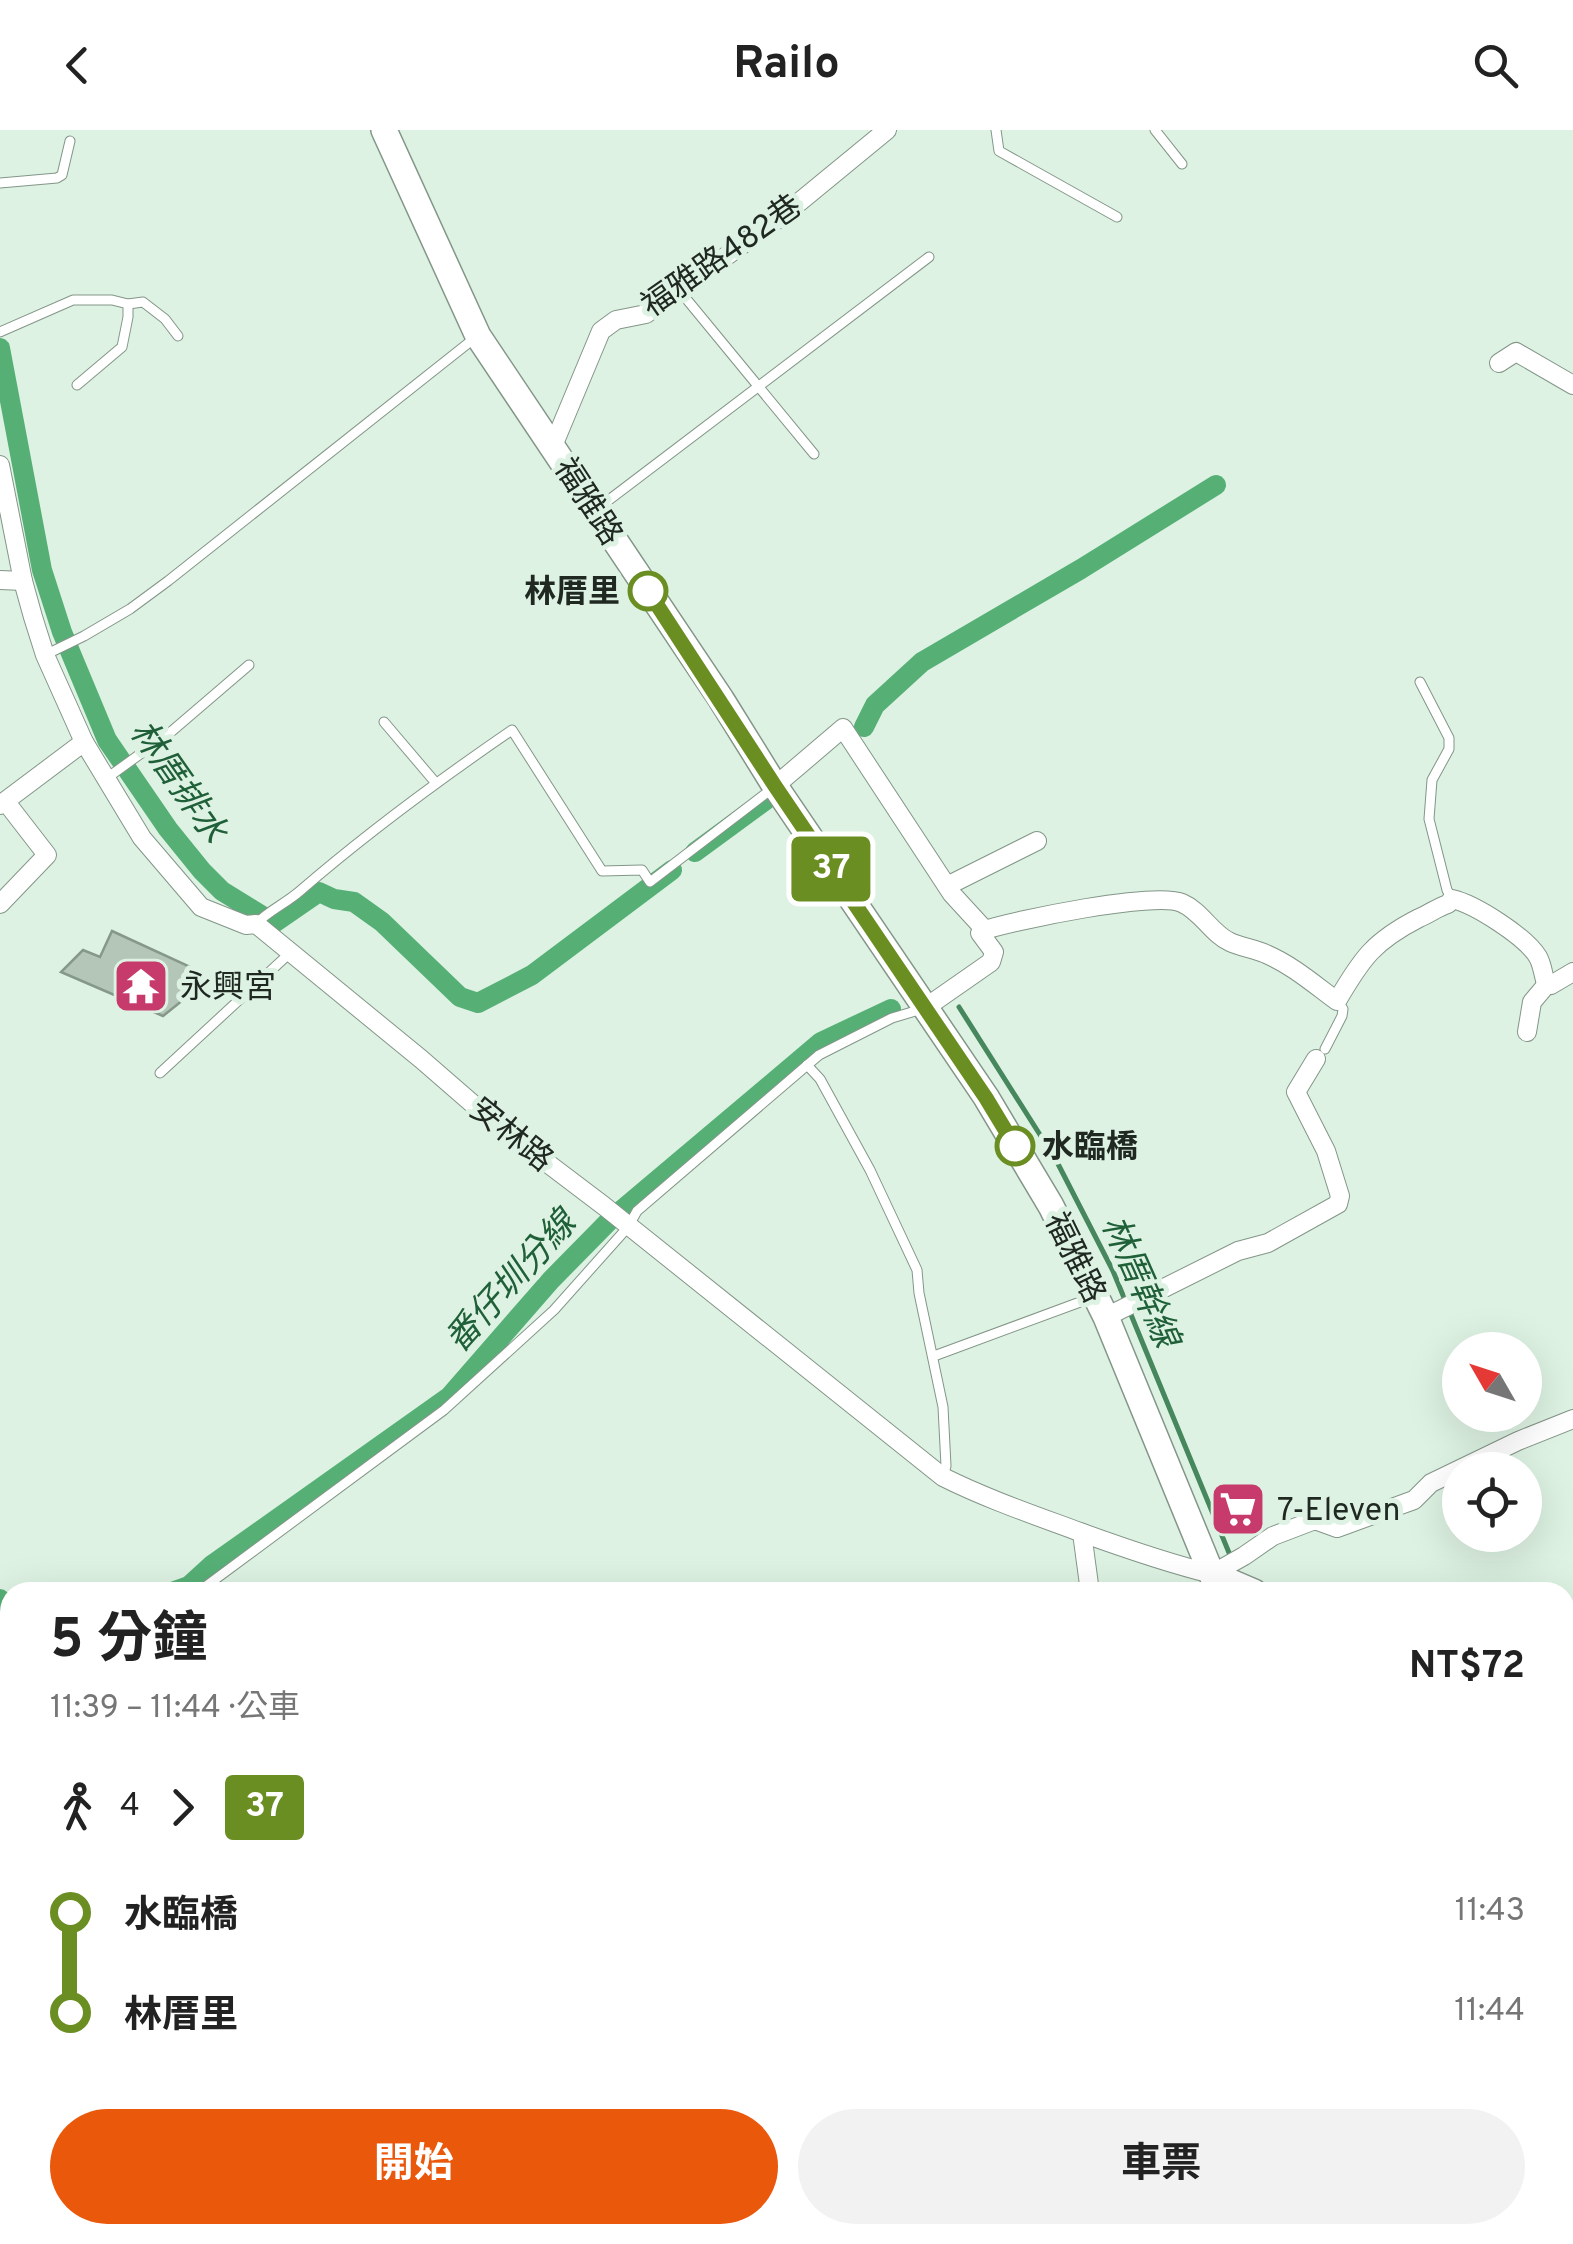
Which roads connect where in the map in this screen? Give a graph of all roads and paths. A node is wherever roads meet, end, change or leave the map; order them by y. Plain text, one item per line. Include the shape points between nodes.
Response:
1 (384, 130) edge
2 (888, 130) edge
3 (996, 130) edge
4 (1155, 130) edge
5 (70, 141) dead end
6 (1182, 164) dead end
7 (0, 183) edge
8 (1118, 217) dead end
9 (929, 257) dead end
10 (679, 290) junction
11 (128, 304) junction
12 (0, 332) edge
13 (178, 336) dead end
14 (478, 336) junction
15 (1498, 363) dead end
16 (77, 385) dead end
17 (1573, 385) edge
18 (760, 387) junction
19 (553, 446) junction
20 (814, 454) dead end
21 (0, 465) edge
22 (595, 511) junction
23 (0, 580) edge
24 (23, 580) junction
25 (45, 655) junction
26 (249, 666) dead end
27 (1420, 682) dead end
28 (384, 722) dead end
29 (84, 742) junction
30 (106, 779) junction
31 (436, 782) junction
32 (775, 786) junction
33 (3, 803) edge
34 (1036, 841) dead end
35 (947, 886) junction
36 (1452, 899) junction
37 (0, 904) edge
38 (256, 924) junction
39 (985, 930) junction
40 (291, 952) junction
41 (1573, 972) edge
42 (1548, 982) junction
43 (1337, 1001) junction
44 (925, 1008) junction
45 (1527, 1032) dead end
46 (1320, 1054) joint
47 (807, 1066) junction
48 (160, 1074) dead end
49 (625, 1224) junction
50 (1106, 1308) junction
51 (934, 1356) junction
52 (1573, 1419) edge
53 (944, 1478) junction
54 (1082, 1533) junction
55 (1221, 1579) edge
56 (212, 1582) edge
57 (1089, 1582) edge

1 - 14 main road, 福雅路
2 - 10 street, 福雅路482巷
3 - 8 lane via 999,151
4 - 6 lane
5 - 7 lane via 62,175
9 - 18 lane
10 - 18 lane
10 - 19 street, 福雅路482巷 via 646,314 616,320 602,332
11 - 12 lane via 73,300
11 - 13 lane via 142,302
11 - 16 lane via 122,347
14 - 19 main road, 福雅路
14 - 25 lane via 168,581
15 - 17 street via 1516,352
18 - 20 lane
18 - 22 lane
19 - 22 main road, 福雅路
21 - 24 street, 安林路
22 - 32 main road, 福雅路
23 - 24 street
24 - 25 street, 安林路
25 - 29 street, 安林路
26 - 30 lane
27 - 36 lane via 1449,738 1432,780 1429,819
28 - 31 lane
29 - 30 street, 安林路
29 - 33 street
30 - 38 street, 安林路 via 142,838 201,907
31 - 32 lane via 512,730 602,871 642,870 650,882
31 - 38 lane
32 - 35 street via 843,728
32 - 44 main road, 福雅路
33 - 37 street via 47,855
34 - 35 street
35 - 39 street
36 - 42 street via 1518,937
36 - 43 street via 1375,944
38 - 40 street, 安林路
39 - 43 street via 1122,904 1182,903 1227,941 1268,955
39 - 44 street via 980,933 994,952 991,962
40 - 48 lane
40 - 49 street, 安林路
41 - 42 street
42 - 45 street via 1532,1002
43 - 46 lane via 1342,1016
44 - 47 lane via 892,1018
44 - 50 main road, 福雅路 via 986,1098
46 - 50 street via 1296,1092 1326,1152 1338,1204 1268,1244 1238,1251 1139,1301
47 - 49 lane
47 - 51 lane via 870,1170 917,1270
49 - 53 street, 安林路
49 - 56 lane via 554,1310 444,1410
50 - 51 lane
50 - 55 main road, 福雅路
51 - 53 lane
52 - 55 street via 1431,1483 1414,1500 1337,1528 1315,1520 1273,1536
53 - 54 street, 安林路
54 - 55 street, 安林路
54 - 57 street

